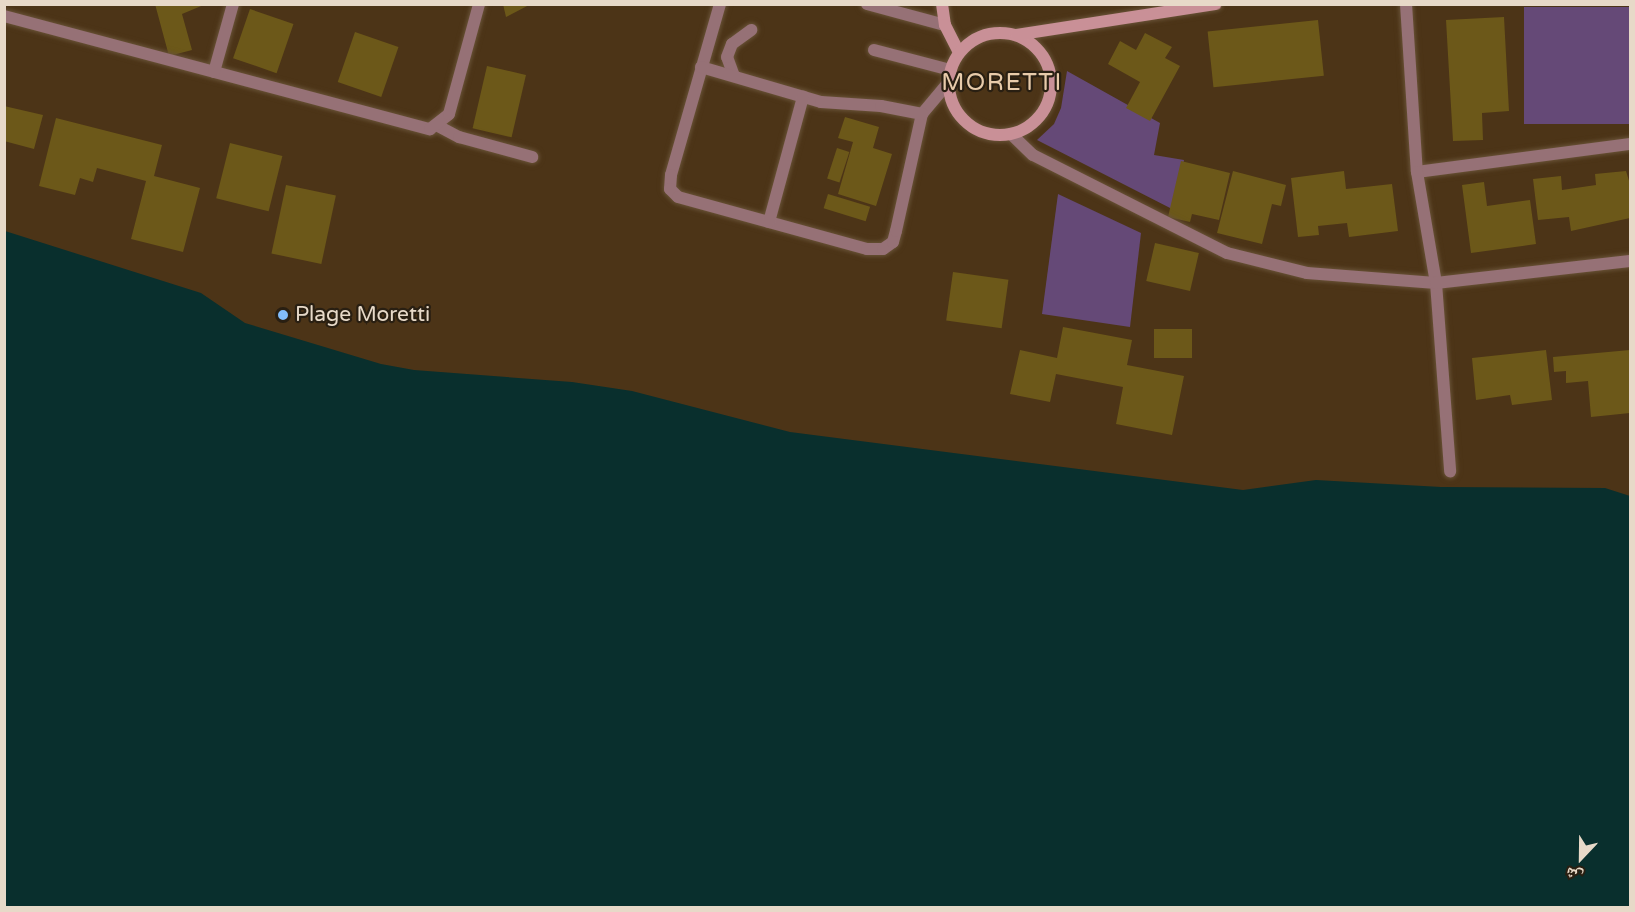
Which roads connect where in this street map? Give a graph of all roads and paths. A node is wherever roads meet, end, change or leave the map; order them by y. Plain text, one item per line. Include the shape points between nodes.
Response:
1 (233, 4) edge
2 (479, 4) edge
3 (720, 4) edge
4 (867, 4) edge
5 (942, 4) edge
6 (1216, 4) edge
7 (1406, 4) edge
8 (1197, 6) edge
9 (4, 16) edge
10 (945, 25) junction
11 (752, 30) dead end
12 (1016, 35) junction
13 (874, 50) dead end
14 (959, 52) junction
15 (701, 67) junction
16 (950, 70) junction
17 (214, 72) junction
18 (734, 76) junction
19 (947, 84) junction
20 (803, 97) junction
21 (922, 114) junction
22 (438, 126) junction
23 (1011, 134) junction
24 (1630, 144) edge
25 (532, 157) dead end
26 (1417, 172) junction
27 (769, 222) junction
28 (1630, 261) edge
29 (1436, 283) junction
30 (1450, 471) dead end

1 - 17 street
2 - 22 street via 449,114
3 - 15 street
4 - 10 street
5 - 10 street
6 - 8 street
7 - 26 street
8 - 12 street
9 - 17 street
10 - 14 street
11 - 18 street via 732,44 727,57
12 - 14 street via 985,34
12 - 23 street via 1043,55 1052,87 1039,118
13 - 16 street
14 - 16 street
15 - 18 street
15 - 27 street via 670,189 678,197
16 - 19 street
17 - 22 street via 422,129
18 - 20 street
19 - 21 street
19 - 23 street via 957,112 968,124 996,135
20 - 21 street
20 - 27 street
21 - 27 street via 896,231 892,242 883,249 867,249
22 - 25 street via 459,137
23 - 29 street via 1032,155 1227,253 1307,273
24 - 26 street
26 - 29 street
28 - 29 street
29 - 30 street

